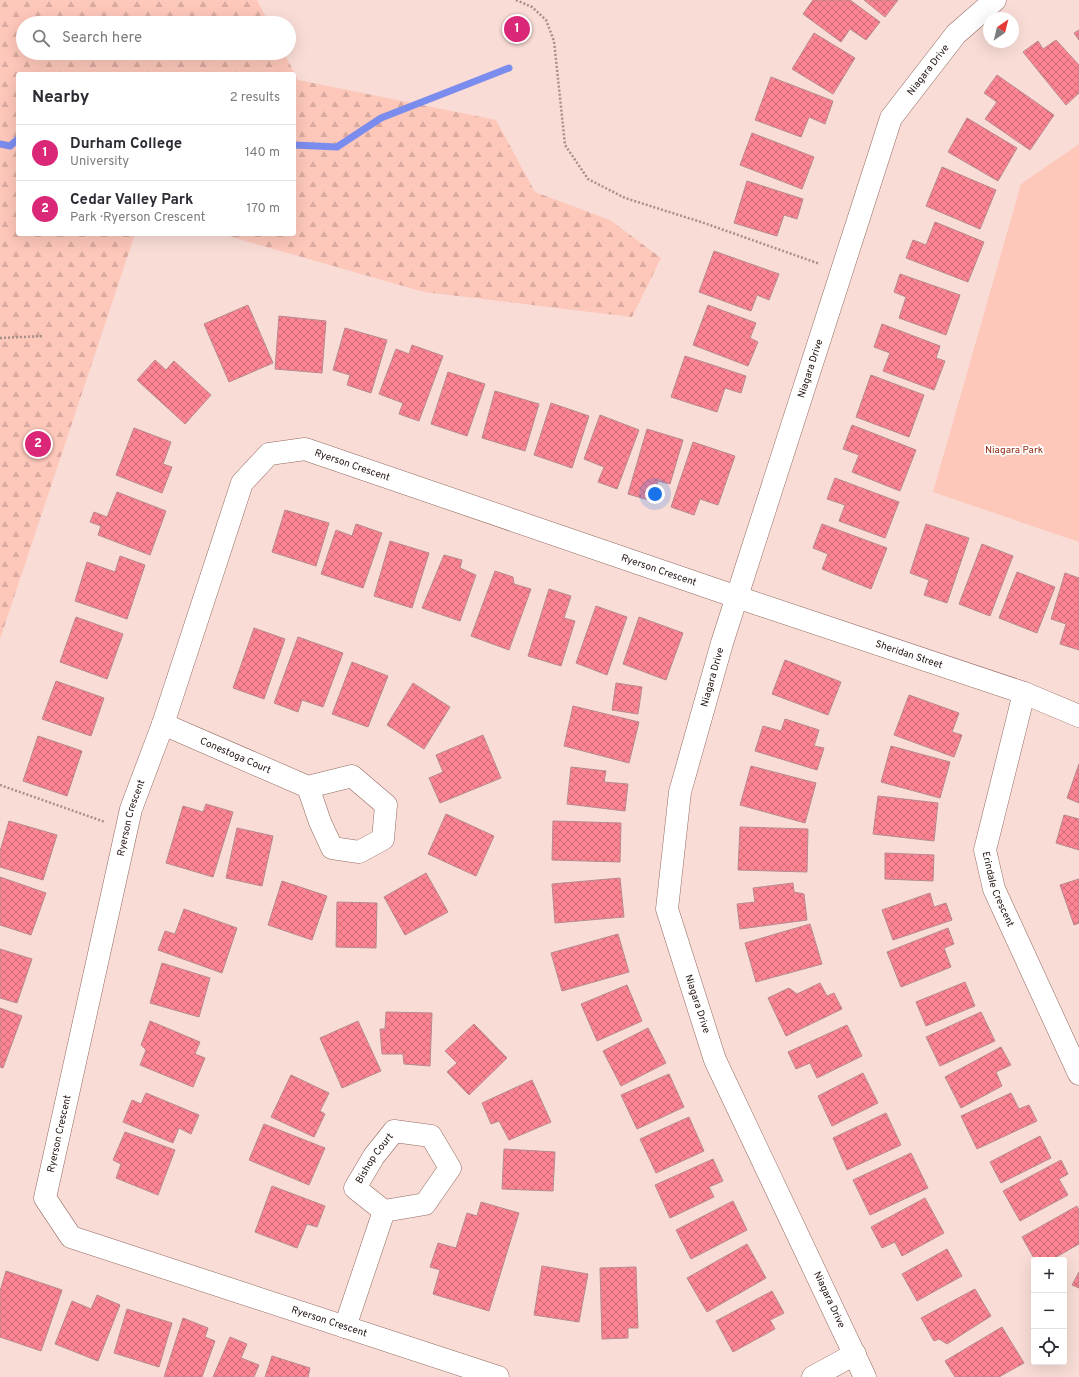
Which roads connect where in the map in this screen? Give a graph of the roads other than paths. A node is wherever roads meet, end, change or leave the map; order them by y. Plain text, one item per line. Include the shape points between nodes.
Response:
1 (995, 0) edge
2 (737, 597) junction
3 (1024, 693) junction
4 (1079, 716) edge
5 (163, 724) junction
6 (308, 787) dead end
7 (1079, 1074) edge
8 (384, 1211) dead end
9 (345, 1327) junction
10 (855, 1354) junction
11 (498, 1377) edge
12 (813, 1377) edge
13 (865, 1377) edge

1 - 2 street, Niagara Drive via 956,34 891,118
2 - 3 street, Sheridan Street
2 - 5 street, Ryerson Crescent via 305,449 269,454 242,483
2 - 10 street, Niagara Drive via 680,792 667,909 715,1060
3 - 4 street, Sheridan Street
3 - 7 street, Erindale Crescent via 985,850 994,889
5 - 6 street, Conestoga Court
5 - 9 street, Ryerson Crescent via 126,829 45,1198 71,1237
8 - 9 street
9 - 11 street, Ryerson Crescent
10 - 12 street
10 - 13 street, Niagara Drive

